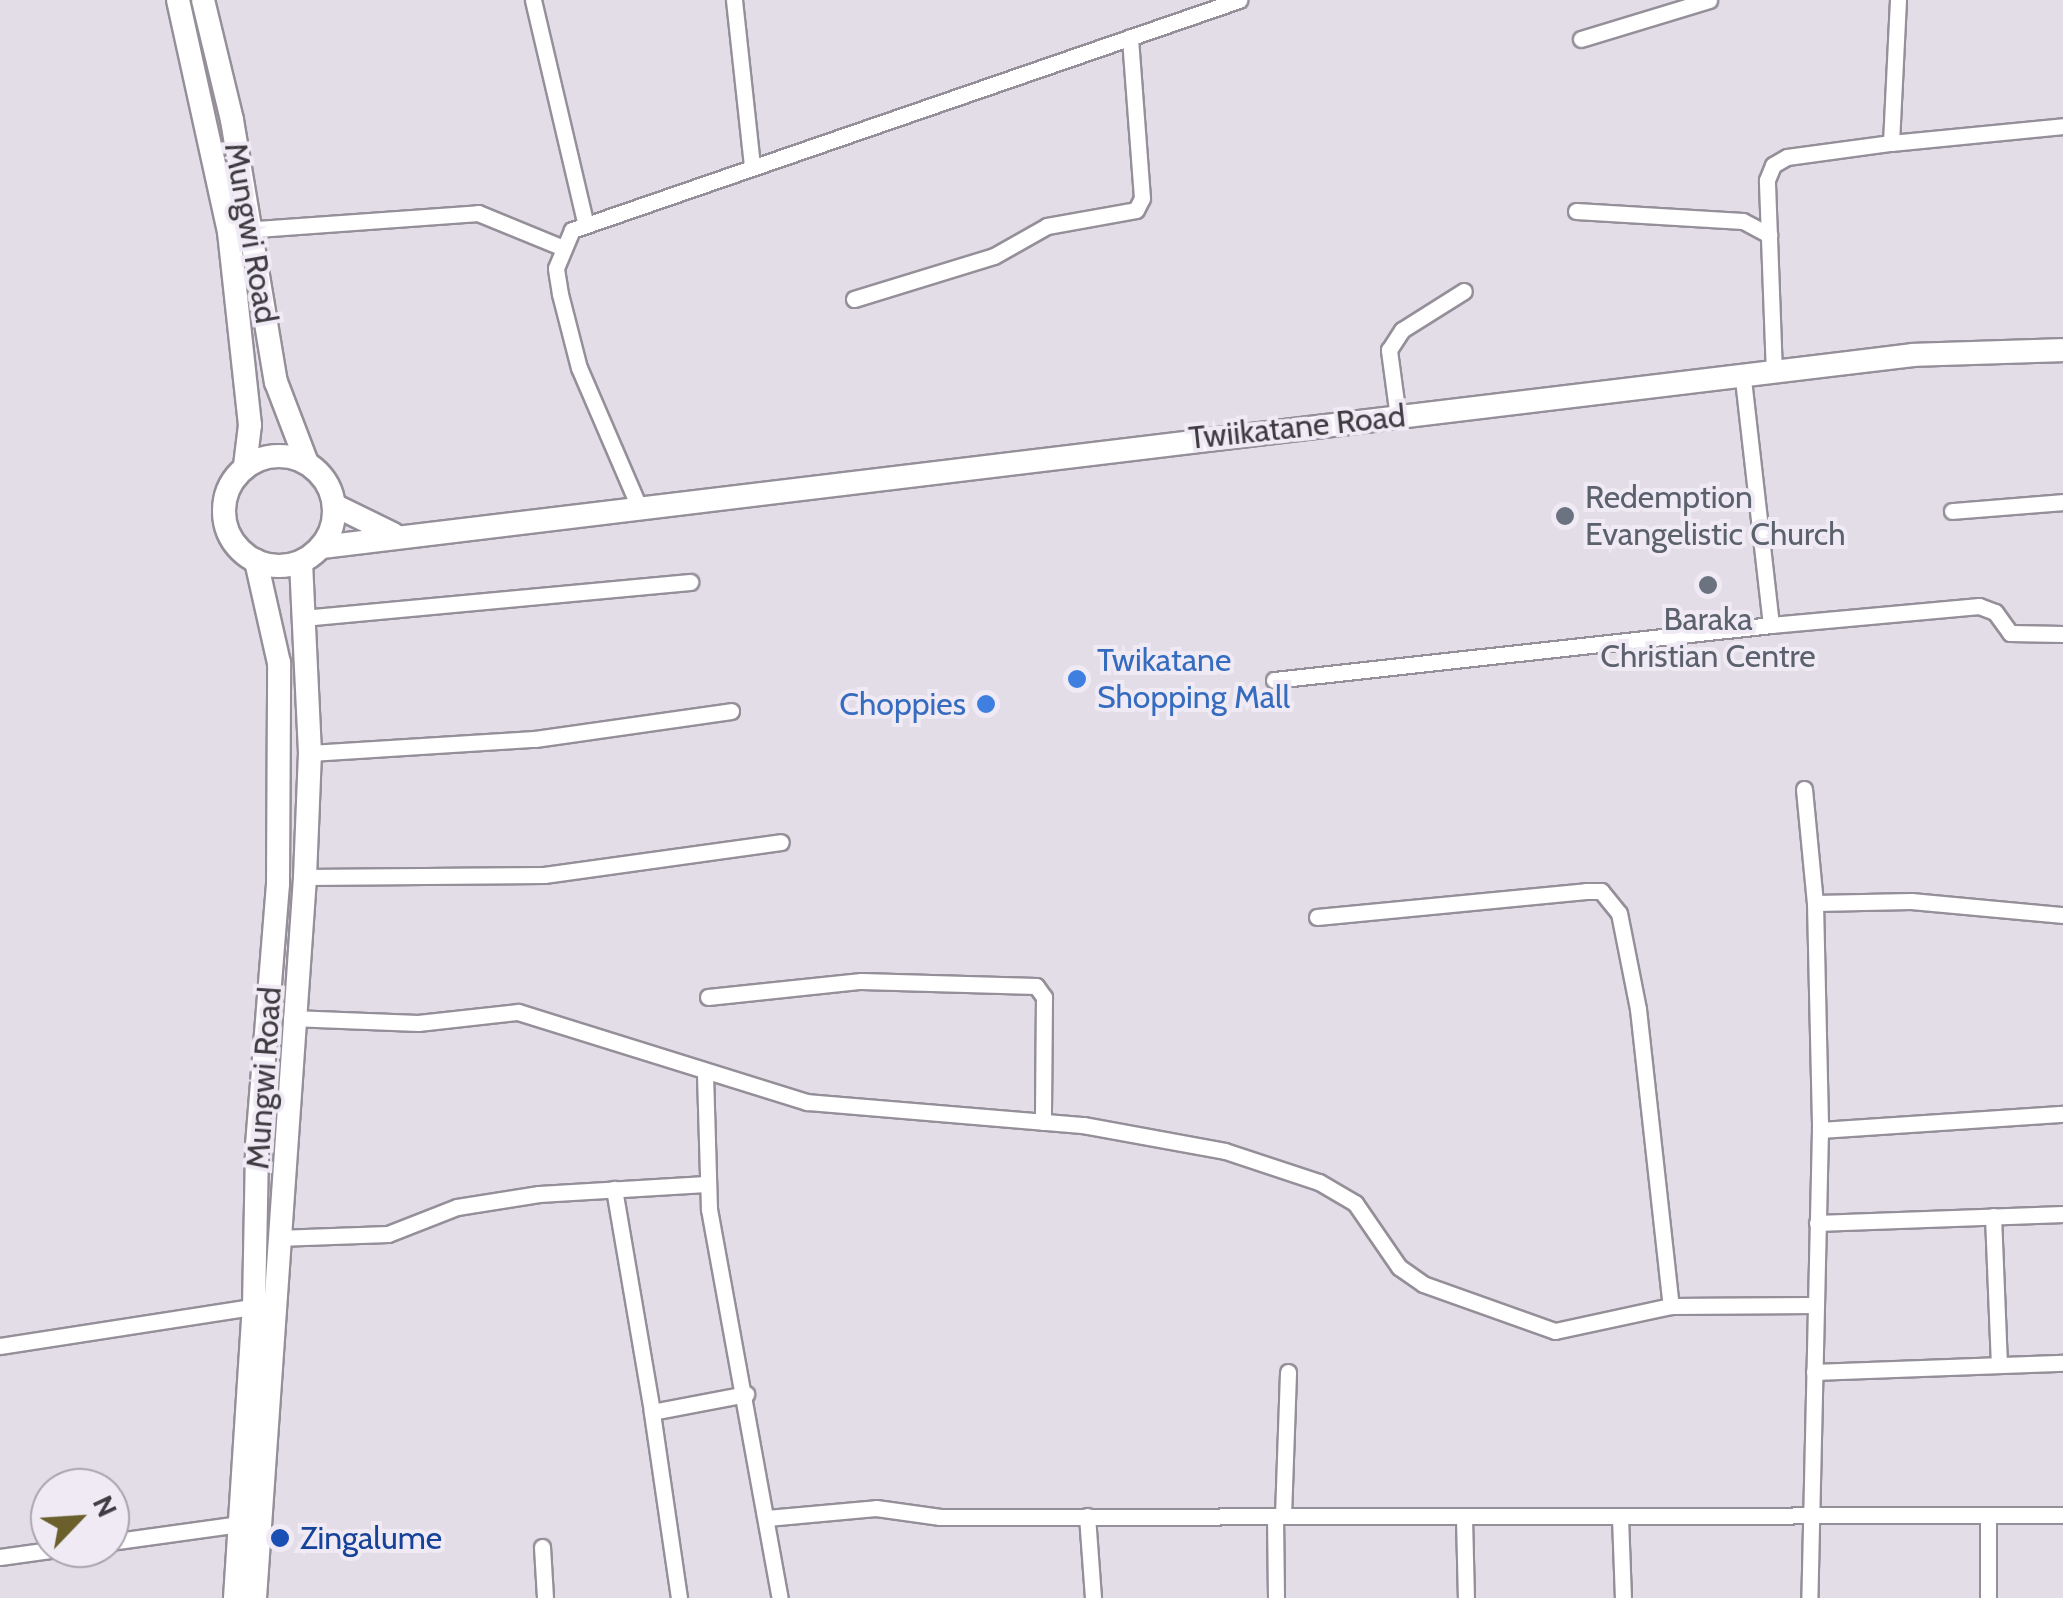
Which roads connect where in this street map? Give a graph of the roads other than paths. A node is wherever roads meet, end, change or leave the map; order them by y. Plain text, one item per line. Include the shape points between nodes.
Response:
1 (178, 0) edge
2 (203, 0) edge
3 (533, 0) edge
4 (734, 0) edge
5 (1239, 0) edge
6 (1709, 0) edge
7 (1898, 0) edge
8 (1130, 37) junction
9 (1581, 38) dead end
10 (2063, 126) edge
11 (1891, 143) junction
12 (752, 165) junction
13 (1576, 211) dead end
14 (585, 221) junction
15 (240, 230) junction
16 (1769, 235) junction
17 (561, 247) junction
18 (1464, 291) dead end
19 (854, 299) dead end
20 (2063, 350) edge
21 (1774, 374) junction
22 (1743, 378) junction
23 (1398, 417) junction
24 (307, 463) junction
25 (245, 466) junction
26 (2063, 502) edge
27 (334, 506) junction
28 (639, 506) junction
29 (1952, 511) dead end
30 (393, 534) junction
31 (322, 547) junction
32 (256, 561) junction
33 (302, 562) junction
34 (690, 582) dead end
35 (302, 618) junction
36 (1770, 626) junction
37 (2063, 634) edge
38 (1274, 680) dead end
39 (731, 711) dead end
40 (310, 754) junction
41 (1804, 789) dead end
42 (781, 842) dead end
43 (305, 877) junction
44 (1815, 903) junction
45 (2063, 915) edge
46 (1317, 918) dead end
47 (708, 997) dead end
48 (291, 1018) junction
49 (705, 1074) junction
50 (2063, 1114) edge
51 (1043, 1122) junction
52 (1820, 1130) junction
53 (706, 1184) junction
54 (614, 1188) junction
55 (2063, 1214) edge
56 (1994, 1216) junction
57 (1818, 1223) junction
58 (277, 1238) junction
59 (1814, 1305) junction
60 (263, 1306) junction
61 (1671, 1306) junction
62 (0, 1346) edge
63 (2063, 1362) edge
64 (1999, 1365) junction
65 (1288, 1372) dead end
66 (1814, 1372) junction
67 (746, 1394) junction
68 (652, 1412) junction
69 (1988, 1515) junction
70 (2063, 1515) edge
71 (1087, 1516) junction
72 (1279, 1516) junction
73 (1620, 1517) junction
74 (767, 1518) junction
75 (1464, 1518) junction
76 (1810, 1519) junction
77 (240, 1524) junction
78 (130, 1539) edge
79 (542, 1546) dead end
80 (30, 1553) edge
81 (0, 1557) edge
82 (235, 1598) edge
83 (255, 1598) edge
84 (545, 1598) edge
85 (680, 1598) edge
86 (780, 1598) edge
87 (1092, 1598) edge
88 (1276, 1598) edge
89 (1466, 1598) edge
90 (1623, 1598) edge
91 (1810, 1598) edge
92 (1988, 1598) edge

1 - 15 main road, Mungwi Road
2 - 15 main road, Mungwi Road
3 - 14 street
4 - 12 street
5 - 8 street
6 - 9 street
7 - 11 street
8 - 12 street
8 - 19 street via 1142,198 1136,210 1047,226 994,256
10 - 11 street
11 - 16 street via 1787,157 1773,165 1767,180
12 - 14 street
13 - 16 street via 1743,221
14 - 17 street
15 - 17 street via 478,213
15 - 24 main road, Mungwi Road via 276,382
15 - 25 main road, Mungwi Road via 250,425
16 - 21 street
17 - 28 street via 560,294 579,368
18 - 23 street via 1402,330 1388,350
20 - 21 main road, Twiikatane Road via 1940,352
21 - 22 main road, Twiikatane Road
22 - 23 main road, Twiikatane Road
22 - 36 street
23 - 28 main road, Twiikatane Road
24 - 25 main road via 276,455
24 - 27 main road via 330,488
25 - 32 main road via 225,498 224,517 240,551
26 - 29 street
27 - 30 main road
27 - 31 main road
28 - 30 main road, Twiikatane Road
30 - 31 main road, Twiikatane Road
31 - 33 main road
32 - 33 main road
32 - 60 main road, Mungwi Road via 278,663 281,749 278,884 257,1145
33 - 35 main road, Mungwi Road
34 - 35 street
35 - 40 main road, Mungwi Road
36 - 37 street via 1979,606 1995,612 2010,633
36 - 38 street
39 - 40 street via 535,739
40 - 43 main road, Mungwi Road
41 - 44 street
42 - 43 street via 528,876
43 - 48 main road, Mungwi Road
44 - 45 street via 1911,900
44 - 52 street
46 - 61 street via 1586,891 1610,902 1620,913 1638,1009
47 - 51 street via 862,981 1036,986 1044,996
48 - 49 street via 418,1024 518,1012
48 - 58 main road, Mungwi Road
49 - 51 street via 807,1102
49 - 53 street
50 - 52 street
51 - 61 street via 1155,1135 1319,1182 1355,1203 1399,1267 1423,1284 1519,1323 1555,1331
52 - 57 street
53 - 54 street
53 - 67 street
54 - 58 street via 457,1207 388,1234
54 - 68 street
55 - 56 street
56 - 57 street
56 - 64 street
57 - 59 street
58 - 60 main road, Mungwi Road
59 - 61 street
59 - 66 street
60 - 62 street
60 - 77 main road, Mungwi Road
60 - 83 main road, Mungwi Road
63 - 64 street
64 - 66 street
65 - 72 street
66 - 76 street
67 - 68 street
67 - 74 street
68 - 85 street
69 - 70 street
69 - 76 street
69 - 92 street
71 - 72 street
71 - 74 street via 940,1517 876,1508
71 - 87 street
72 - 75 street
72 - 88 street
73 - 75 street
73 - 76 street
73 - 90 street
74 - 86 street
75 - 89 street
76 - 91 street
77 - 78 street
77 - 82 main road, Mungwi Road
79 - 84 street
80 - 81 street

